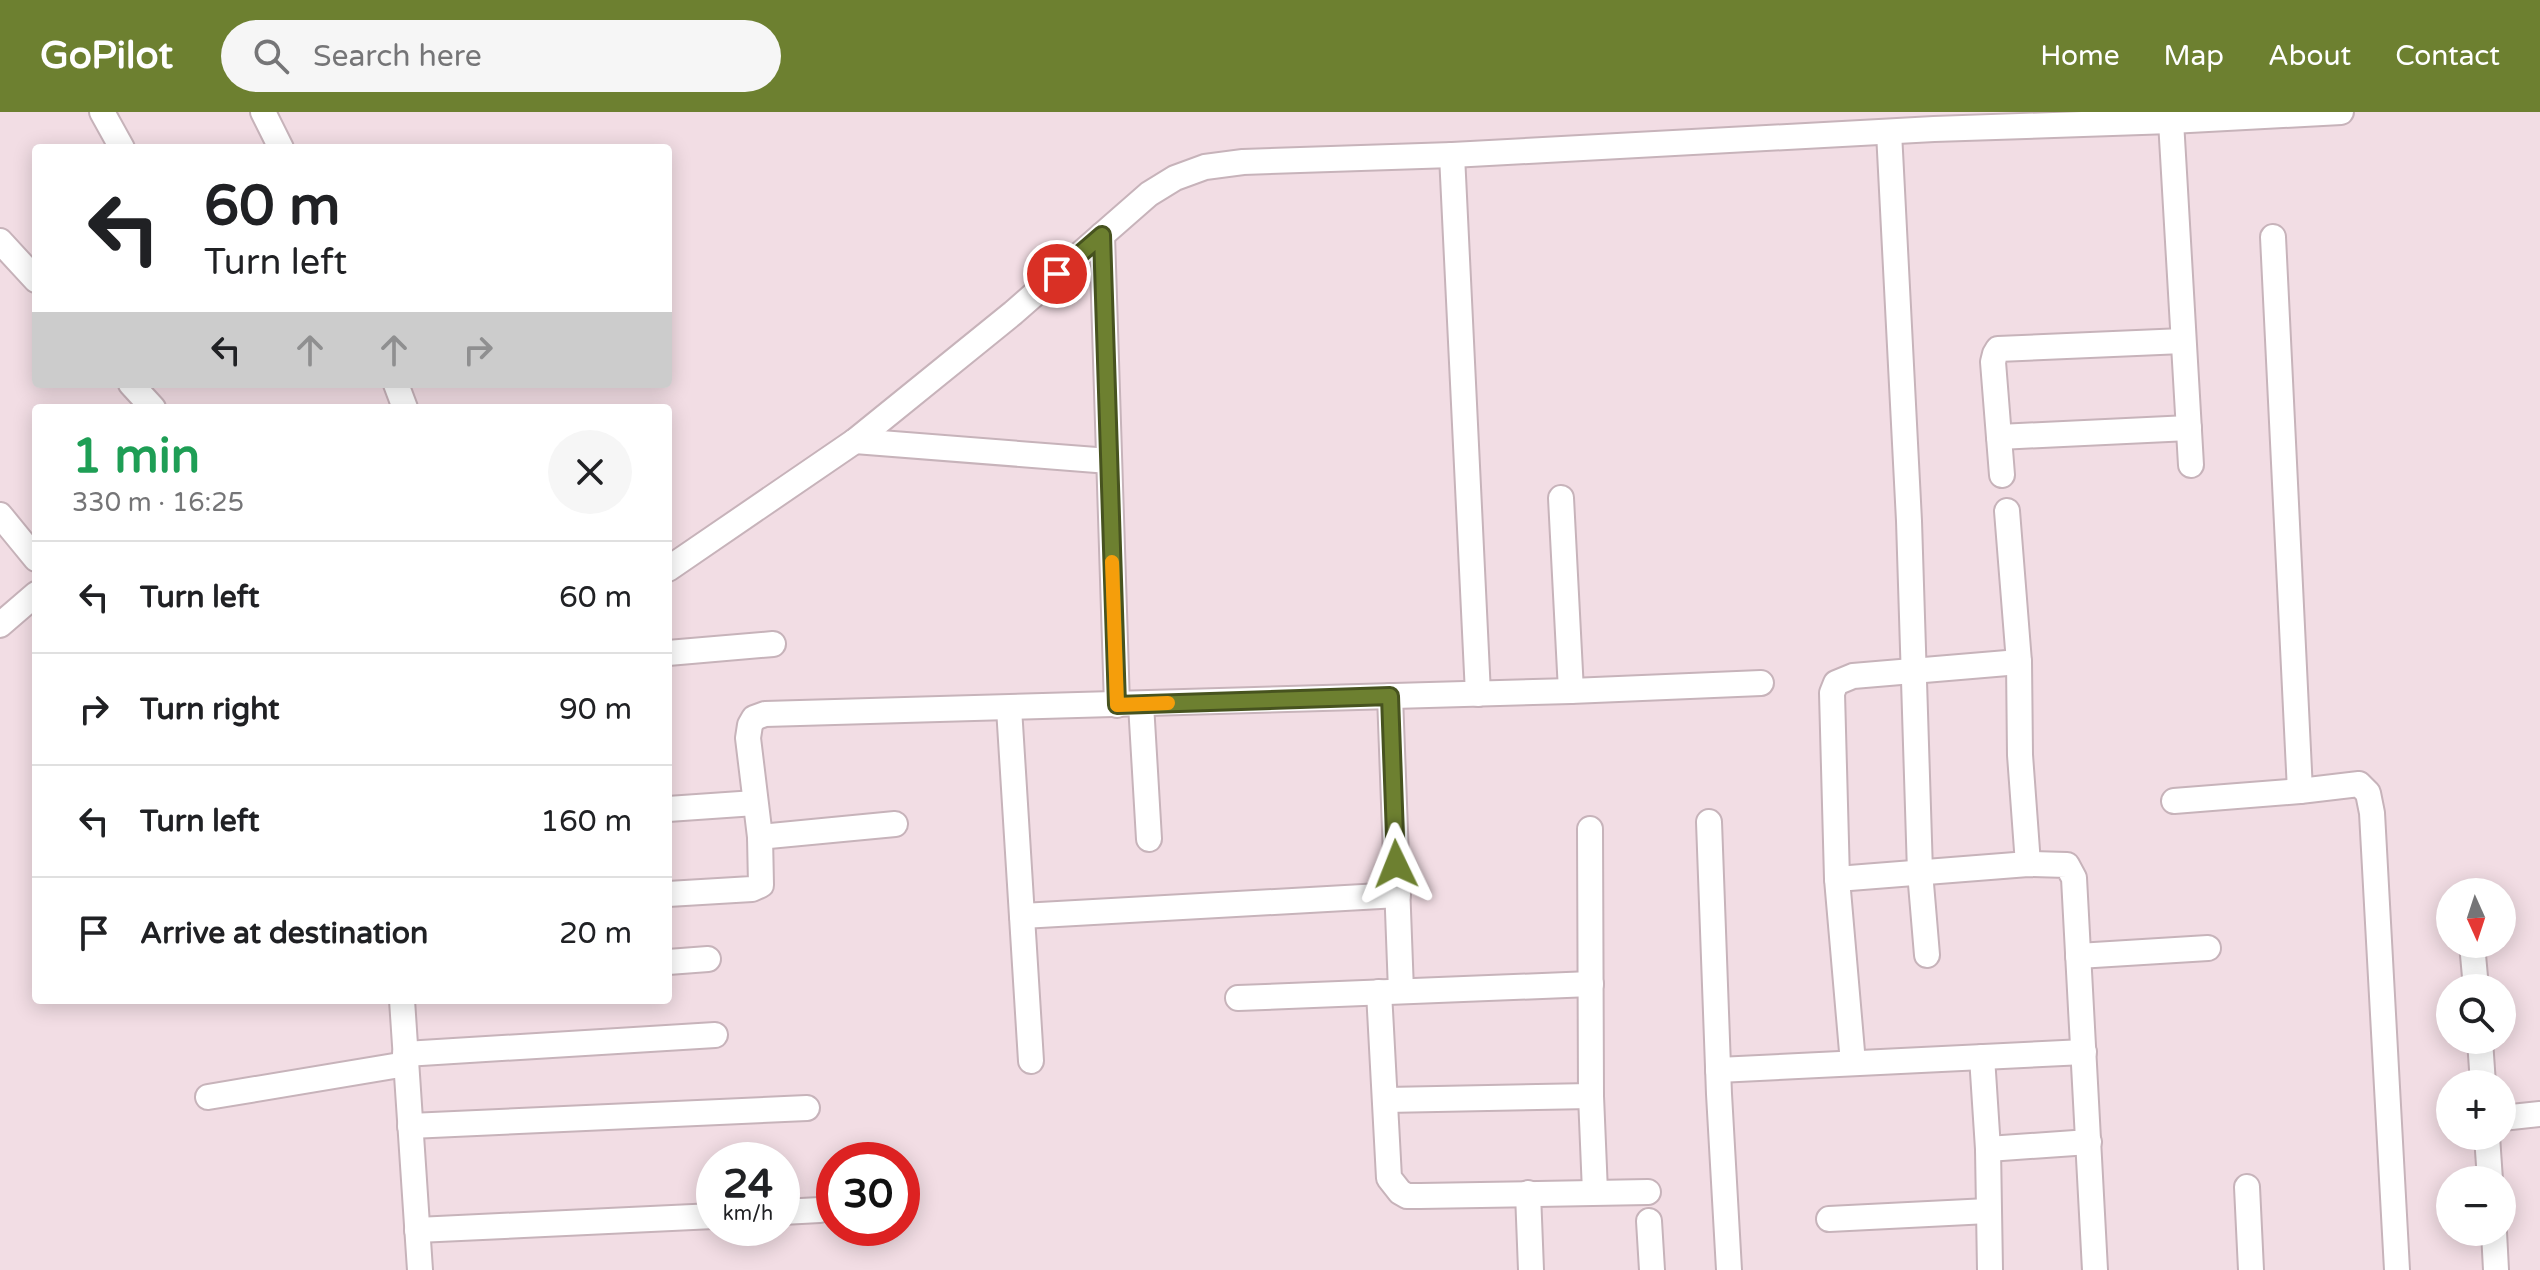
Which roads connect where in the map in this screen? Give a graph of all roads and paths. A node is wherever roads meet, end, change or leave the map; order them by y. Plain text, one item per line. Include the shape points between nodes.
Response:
1 (102, 112) edge
2 (263, 112) edge
3 (2341, 112) edge
4 (2155, 118) edge
5 (1889, 132) junction
6 (120, 144) edge
7 (279, 144) edge
8 (1452, 155) junction
9 (1102, 235) junction
10 (2273, 237) dead end
11 (3, 250) edge
12 (32, 276) edge
13 (2183, 341) junction
14 (135, 388) edge
15 (149, 404) edge
16 (2189, 428) junction
17 (1999, 437) junction
18 (855, 441) junction
19 (1109, 461) junction
20 (2191, 465) dead end
21 (2002, 475) dead end
22 (1561, 498) dead end
23 (2007, 511) dead end
24 (0, 515) edge
25 (32, 554) edge
26 (672, 566) edge
27 (32, 597) edge
28 (0, 625) edge
29 (773, 644) dead end
30 (672, 653) edge
31 (2019, 662) junction
32 (1915, 672) junction
33 (1761, 683) dead end
34 (1571, 691) junction
35 (1478, 694) junction
36 (1390, 696) junction
37 (1129, 705) junction
38 (1009, 708) junction
39 (2300, 791) junction
40 (2174, 801) dead end
41 (755, 803) junction
42 (672, 809) edge
43 (1709, 822) dead end
44 (895, 824) dead end
45 (1590, 829) dead end
46 (760, 837) junction
47 (1149, 839) dead end
48 (2028, 864) junction
49 (1920, 872) junction
50 (1837, 879) junction
51 (672, 894) edge
52 (1398, 895) junction
53 (1022, 916) junction
54 (2208, 948) dead end
55 (1927, 955) dead end
56 (2078, 956) junction
57 (708, 959) dead end
58 (672, 962) edge
59 (1591, 984) junction
60 (1390, 992) junction
61 (1238, 998) dead end
62 (402, 1004) edge
63 (715, 1035) dead end
64 (2084, 1052) junction
65 (1982, 1057) junction
66 (406, 1059) junction
67 (1031, 1061) dead end
68 (1853, 1063) junction
69 (1718, 1070) junction
70 (1591, 1096) junction
71 (208, 1097) dead end
72 (1386, 1100) junction
73 (807, 1108) dead end
74 (2540, 1114) edge
75 (2516, 1117) edge
76 (410, 1126) junction
77 (2089, 1142) junction
78 (1988, 1149) junction
79 (2247, 1187) dead end
80 (1595, 1192) junction
81 (1648, 1192) dead end
82 (1528, 1193) junction
83 (1988, 1211) junction
84 (696, 1217) edge
85 (1829, 1219) dead end
86 (1649, 1221) dead end
87 (417, 1230) junction
88 (2495, 1246) edge
89 (420, 1270) edge
90 (1531, 1270) edge
91 (1652, 1270) edge
92 (1729, 1270) edge
93 (1990, 1270) edge
94 (2095, 1270) edge
95 (2251, 1270) edge
96 (2397, 1270) edge
97 (2496, 1270) edge

1 - 6 street
2 - 7 street
3 - 4 street
4 - 5 street
4 - 13 street
5 - 8 street
5 - 32 street
8 - 9 street via 1205,167 1149,194
8 - 35 street
9 - 18 street
9 - 19 street
10 - 39 street
11 - 12 street
13 - 16 street
13 - 17 street via 1998,349 1993,362
14 - 15 street
16 - 17 street
16 - 20 street
17 - 21 street
18 - 19 street
18 - 26 street
19 - 37 street
22 - 34 street
23 - 31 street
24 - 25 street
27 - 28 street
29 - 30 street
31 - 32 street
31 - 48 street
32 - 49 street
32 - 50 street via 1853,676 1836,683 1832,693
33 - 34 street
34 - 35 street
35 - 36 street
36 - 37 street
36 - 52 street
37 - 38 street
37 - 47 street
38 - 41 street via 773,713 754,718 748,738
38 - 53 street
39 - 40 street
39 - 96 street via 2359,784 2370,800
41 - 42 street
41 - 46 street
43 - 69 street
44 - 46 street
45 - 59 street
46 - 51 street via 762,879 757,889
48 - 49 street
48 - 56 street via 2067,865 2071,870
49 - 50 street
49 - 55 street
50 - 68 street
52 - 53 street
52 - 60 street
53 - 67 street
54 - 56 street
56 - 64 street
57 - 58 street
59 - 60 street
59 - 70 street
60 - 61 street
60 - 72 street
62 - 66 street
63 - 66 street
64 - 65 street
64 - 77 street
65 - 68 street
65 - 78 street
66 - 71 street
66 - 76 street
68 - 69 street
69 - 92 street
70 - 72 street
70 - 80 street
72 - 82 street via 1388,1173 1400,1192
73 - 76 street
74 - 75 street
76 - 87 street
77 - 78 street
77 - 94 street
78 - 83 street
79 - 95 street
80 - 81 street
80 - 82 street
82 - 90 street
83 - 85 street
83 - 93 street
84 - 87 street
86 - 91 street
87 - 89 street
88 - 97 street

